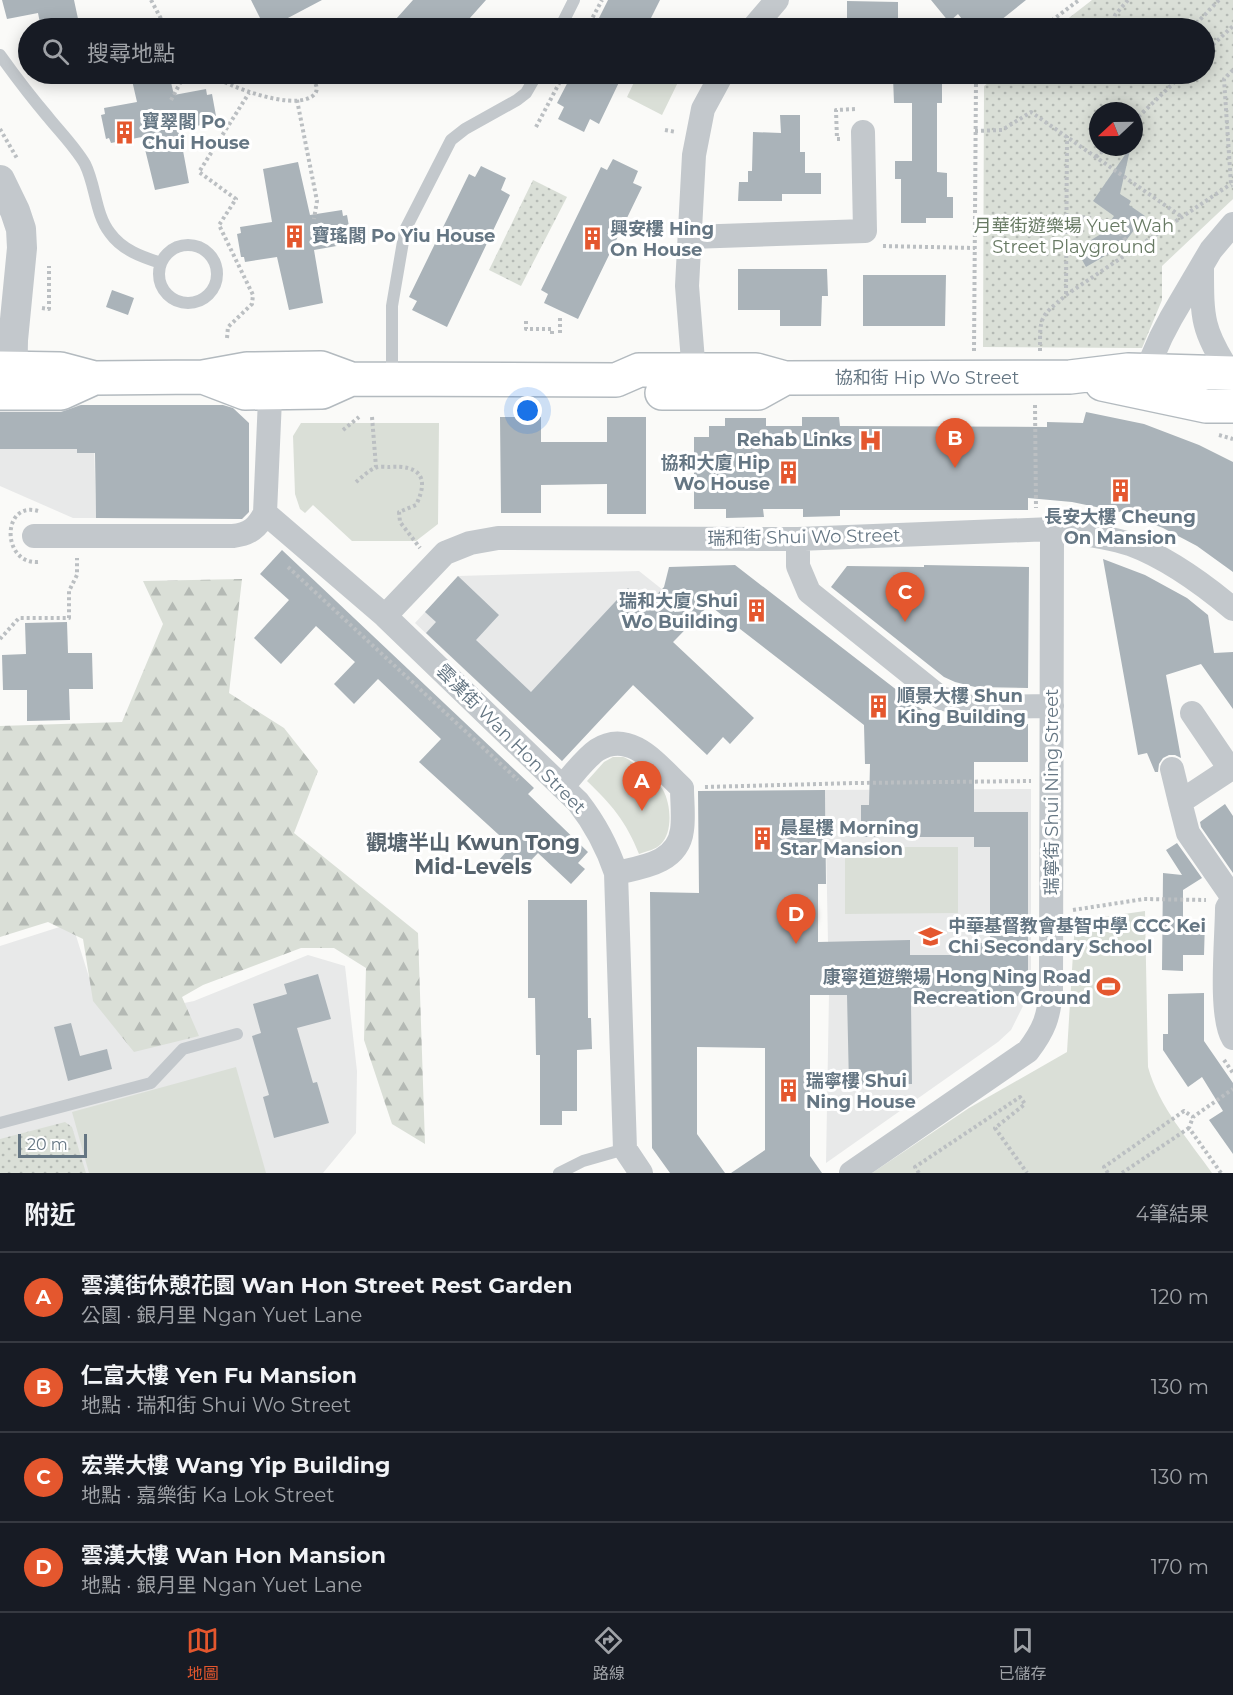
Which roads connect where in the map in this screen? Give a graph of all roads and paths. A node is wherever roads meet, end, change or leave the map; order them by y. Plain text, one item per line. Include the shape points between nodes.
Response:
1 (152, 0) edge
2 (574, 0) edge
3 (602, 0) edge
4 (777, 0) edge
5 (1079, 0) edge
6 (1128, 0) edge
7 (1219, 0) edge
8 (161, 18) edge
9 (565, 18) edge
10 (592, 18) edge
11 (762, 18) edge
12 (1055, 18) edge
13 (1114, 18) edge
14 (1202, 18) edge
15 (1233, 26) edge
16 (1215, 43) edge
17 (0, 55) edge
18 (1233, 70) edge
19 (18, 80) edge
20 (21, 84) edge
21 (180, 84) edge
22 (227, 84) edge
23 (316, 84) edge
24 (531, 84) edge
25 (559, 84) edge
26 (717, 84) edge
27 (976, 84) edge
28 (1173, 84) edge
29 (249, 93) junction
30 (171, 100) dead end
31 (297, 100) junction
32 (1143, 112) edge
33 (536, 127) dead end
34 (855, 127) junction
35 (665, 130) dead end
36 (975, 131) junction
37 (675, 132) dead end
38 (1066, 136) junction
39 (1096, 157) joint
40 (0, 180) edge
41 (1232, 185) edge
42 (1046, 217) dead end
43 (1067, 217) junction
44 (1182, 217) junction
45 (314, 219) dead end
46 (1233, 224) edge
47 (690, 237) junction
48 (877, 246) dead end
49 (975, 248) junction
50 (1132, 250) junction
51 (161, 263) junction
52 (1202, 268) junction
53 (1066, 295) junction
54 (560, 318) dead end
55 (526, 321) dead end
56 (552, 335) dead end
57 (560, 335) dead end
58 (226, 339) dead end
59 (974, 352) dead end
60 (1040, 353) dead end
61 (1232, 373) edge
62 (392, 379) junction
63 (6, 381) edge
64 (271, 381) junction
65 (695, 381) junction
66 (1142, 381) junction
67 (1035, 405) dead end
68 (359, 417) dead end
69 (372, 417) dead end
70 (1223, 417) edge
71 (343, 430) dead end
72 (1233, 439) edge
73 (375, 467) junction
74 (356, 482) dead end
75 (266, 513) junction
76 (1044, 524) junction
77 (34, 536) dead end
78 (798, 539) junction
79 (76, 548) dead end
80 (424, 553) dead end
81 (287, 566) dead end
82 (1233, 609) edge
83 (385, 616) junction
84 (0, 639) edge
85 (1052, 706) junction
86 (1192, 713) dead end
87 (1172, 769) dead end
88 (1039, 781) dead end
89 (521, 783) dead end
90 (562, 787) junction
91 (703, 787) dead end
92 (1180, 802) junction
93 (616, 873) junction
94 (1233, 898) edge
95 (1207, 900) dead end
96 (1064, 911) dead end
97 (237, 1034) dead end
98 (1233, 1038) edge
99 (1233, 1089) edge
100 (1193, 1117) junction
101 (0, 1123) edge
102 (1189, 1128) junction
103 (626, 1149) junction
104 (559, 1173) edge
105 (641, 1173) edge
106 (851, 1173) edge
107 (919, 1173) edge
108 (1027, 1173) edge
109 (1108, 1173) edge
110 (1122, 1173) edge
111 (1221, 1173) edge

1 - 8 path
2 - 9 lane
3 - 10 path
4 - 11 street
5 - 12 path
6 - 13 path
7 - 14 path
15 - 16 path
17 - 19 lane
18 - 41 path via 1224,79
20 - 51 lane via 85,164 110,233 127,249
21 - 30 path
22 - 29 path
23 - 31 path via 311,98
24 - 62 lane via 517,100 451,140 405,230 392,306
25 - 33 path
26 - 47 street via 703,109 694,155
27 - 36 path
28 - 32 path
29 - 31 path
29 - 58 path via 199,172 236,199 219,225 253,296 252,304 228,327
31 - 45 path via 317,201
34 - 34 path via 837,139 836,110
34 - 47 street via 865,231
35 - 37 path
36 - 38 path via 1002,130 1031,112
36 - 49 path
38 - 39 path
38 - 43 path
39 - 44 path
40 - 63 street via 21,229 22,248
41 - 44 path
42 - 43 path
43 - 50 path via 1104,221 1121,233
43 - 53 path
44 - 50 path
46 - 52 street via 1211,250
47 - 65 street via 687,286
48 - 49 path
49 - 59 path
50 - 53 path
51 - 51 lane via 172,250 189,245 198,247 212,257 216,266 214,286 200,300 181,302 172,298 160,282
52 - 61 street via 1204,324 1217,353
52 - 66 street via 1161,337
53 - 60 path via 1040,322
54 - 57 path
55 - 56 path via 526,329 552,329
61 - 66 main road, 協和街 Hip Wo Street
62 - 64 main road, 協和街 Hip Wo Street via 351,379 321,368
62 - 65 main road, 協和街 Hip Wo Street via 616,380 639,370
63 - 64 main road, 協和街 Hip Wo Street via 61,393 94,378 203,377 247,369
64 - 75 street
65 - 66 main road, 協和街 Hip Wo Street via 756,370 785,378 1070,377 1113,370
66 - 70 main road, 協和街 Hip Wo Street
67 - 76 path
68 - 71 path
69 - 73 path
70 - 72 path
73 - 74 path
73 - 80 path via 406,466 418,473 423,482 421,495 416,504 399,512 400,522
75 - 77 street via 247,534 233,536
75 - 83 street, 雲漢街 Wan Hon Street
76 - 78 street, 瑞和街 Shui Wo Street
76 - 82 street, 瑞和街 Shui Wo Street via 1130,544 1204,584
76 - 85 street, 瑞寧街 Shui Ning Street
78 - 83 street, 瑞和街 Shui Wo Street via 498,538 470,543 445,553
78 - 85 street via 798,566 809,592 941,698 971,707
79 - 84 path via 69,618 19,618
81 - 89 path
83 - 90 street, 雲漢街 Wan Hon Street
85 - 106 street, 瑞寧街 Shui Ning Street via 1051,990 1049,1012 1041,1033 1028,1051
86 - 92 street via 1230,769
87 - 92 street
88 - 91 path
90 - 93 street, 雲漢街 Wan Hon Street via 595,823
90 - 93 street via 596,751 610,744 625,743 639,749 682,788 682,831 670,854 660,862
92 - 94 street via 1188,833
93 - 103 street, 雲漢街 Wan Hon Street
94 - 98 street via 1227,908 1226,1016
95 - 96 path via 1144,899
97 - 101 lane via 183,1049 151,1083
99 - 100 path
100 - 102 path
100 - 109 path via 1184,1111 1104,1167
102 - 110 path
102 - 111 path
103 - 104 lane via 583,1161
103 - 105 street, 雲漢街 Wan Hon Street
107 - 108 path via 915,1167 1020,1096 1025,1104 995,1128

